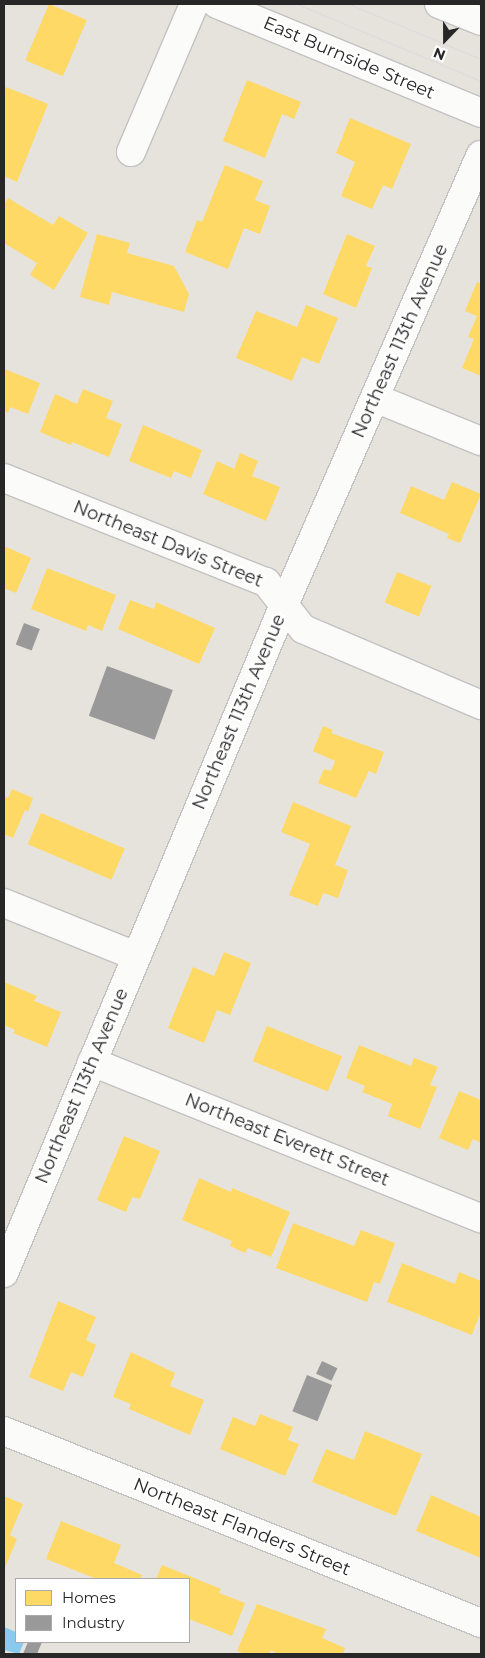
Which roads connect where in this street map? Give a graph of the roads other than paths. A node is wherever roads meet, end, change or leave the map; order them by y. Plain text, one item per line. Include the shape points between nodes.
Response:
1 (194, 4) edge
2 (217, 4) edge
3 (439, 4) edge
4 (481, 21) edge
5 (481, 113) edge
6 (132, 152) dead end
7 (481, 155) edge
8 (375, 398) junction
9 (481, 441) edge
10 (4, 478) edge
11 (284, 605) junction
12 (481, 705) edge
13 (4, 903) edge
14 (136, 956) junction
15 (92, 1062) junction
16 (481, 1218) edge
17 (4, 1273) edge
18 (4, 1430) edge
19 (481, 1623) edge

1 - 6 street
2 - 5 street, East Burnside Street
3 - 4 street
7 - 8 street, Northeast 113th Avenue
8 - 9 street
8 - 11 street, Northeast 113th Avenue
10 - 11 street, Northeast Davis Street via 266,582
11 - 12 street, Northeast Davis Street via 303,628
11 - 14 street, Northeast 113th Avenue
13 - 14 street
14 - 15 street, Northeast 113th Avenue
15 - 16 street, Northeast Everett Street
15 - 17 street, Northeast 113th Avenue
18 - 19 street, Northeast Flanders Street

